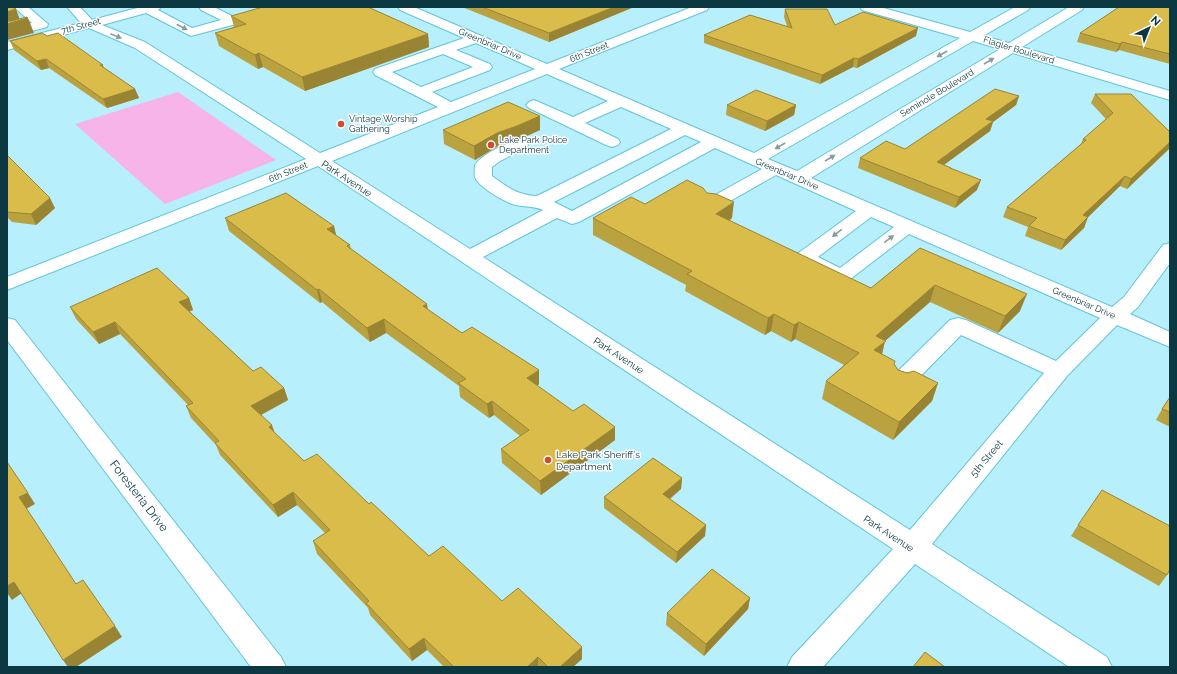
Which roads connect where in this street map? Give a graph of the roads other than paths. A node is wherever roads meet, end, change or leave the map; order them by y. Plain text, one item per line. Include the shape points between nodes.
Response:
1 (20, 7) edge
2 (73, 7) edge
3 (205, 7) edge
4 (404, 7) edge
5 (703, 7) edge
6 (866, 7) edge
7 (891, 7) edge
8 (1024, 7) edge
9 (1078, 7) edge
10 (151, 8) edge
11 (104, 9) dead end
12 (115, 17) junction
13 (89, 24) junction
14 (7, 33) edge
15 (976, 34) junction
16 (477, 38) junction
17 (140, 45) junction
18 (7, 46) edge
19 (1015, 46) junction
20 (444, 50) junction
21 (548, 68) junction
22 (1170, 86) edge
23 (1150, 90) junction
24 (420, 92) junction
25 (1170, 96) edge
26 (621, 101) junction
27 (1170, 104) edge
28 (534, 105) dead end
29 (450, 107) junction
30 (573, 123) junction
31 (684, 129) junction
32 (612, 142) dead end
33 (714, 142) junction
34 (520, 144) dead end
35 (319, 160) junction
36 (754, 160) junction
37 (774, 169) junction
38 (797, 178) junction
39 (712, 204) edge
40 (548, 206) junction
41 (868, 210) junction
42 (907, 226) junction
43 (1170, 249) edge
44 (469, 258) junction
45 (7, 284) edge
46 (1114, 316) junction
47 (7, 325) edge
48 (1170, 340) edge
49 (1059, 371) junction
50 (902, 381) edge
51 (912, 548) junction
52 (270, 667) edge
53 (803, 667) edge
54 (1096, 667) edge

1 - 14 street via 42,24
2 - 13 street, Park Avenue
10 -> 3 street via 191,32 232,21
4 - 16 street, Greenbriar Drive
5 - 21 street, 6th Street
6 - 15 street, Flagler Boulevard
7 - 15 street, Flagler Boulevard
8 - 15 street
9 - 19 street, Seminole Boulevard
10 - 12 street, 7th Street
11 - 12 street, Park Avenue
12 - 13 street, 7th Street
12 - 17 street, Park Avenue via 130,30
13 -> 17 street, Park Avenue
13 - 18 street, 7th Street
15 - 19 street, Flagler Boulevard
15 -> 36 street
16 - 20 street
16 - 21 street, Greenbriar Drive
17 - 35 street, Park Avenue
19 - 22 street, Flagler Boulevard
19 - 23 street, Flagler Boulevard
38 -> 19 street, Seminole Boulevard
20 - 24 street via 380,72
20 - 24 street via 485,67
21 - 26 street, Greenbriar Drive
21 - 29 street, 6th Street
23 - 25 street, Flagler Boulevard
23 - 27 street
24 - 29 street
26 - 30 street
26 - 31 street, Greenbriar Drive
28 - 30 street
29 - 35 street, 6th Street
30 - 32 street
31 - 33 street, Greenbriar Drive
31 - 40 street
33 - 36 street, Greenbriar Drive
33 - 40 street via 572,218
34 - 40 street via 483,165 484,178 518,200
35 - 44 street, Park Avenue
35 - 45 street, 6th Street
36 - 37 street, Greenbriar Drive
37 - 38 street, Greenbriar Drive
37 - 39 street
38 - 41 street, Greenbriar Drive
40 - 44 street
41 - 42 street, Greenbriar Drive
41 -> 42 street via 804,258 842,276
42 - 46 street, Greenbriar Drive
43 - 46 street, 5th Street via 1131,302
44 - 51 street, Park Avenue
46 - 48 street, Greenbriar Drive
46 - 49 street, 5th Street
47 - 52 street, Foresteria Drive
49 - 50 street via 958,325
49 - 51 street, 5th Street
51 - 53 street, 5th Street
51 - 54 street, Park Avenue

